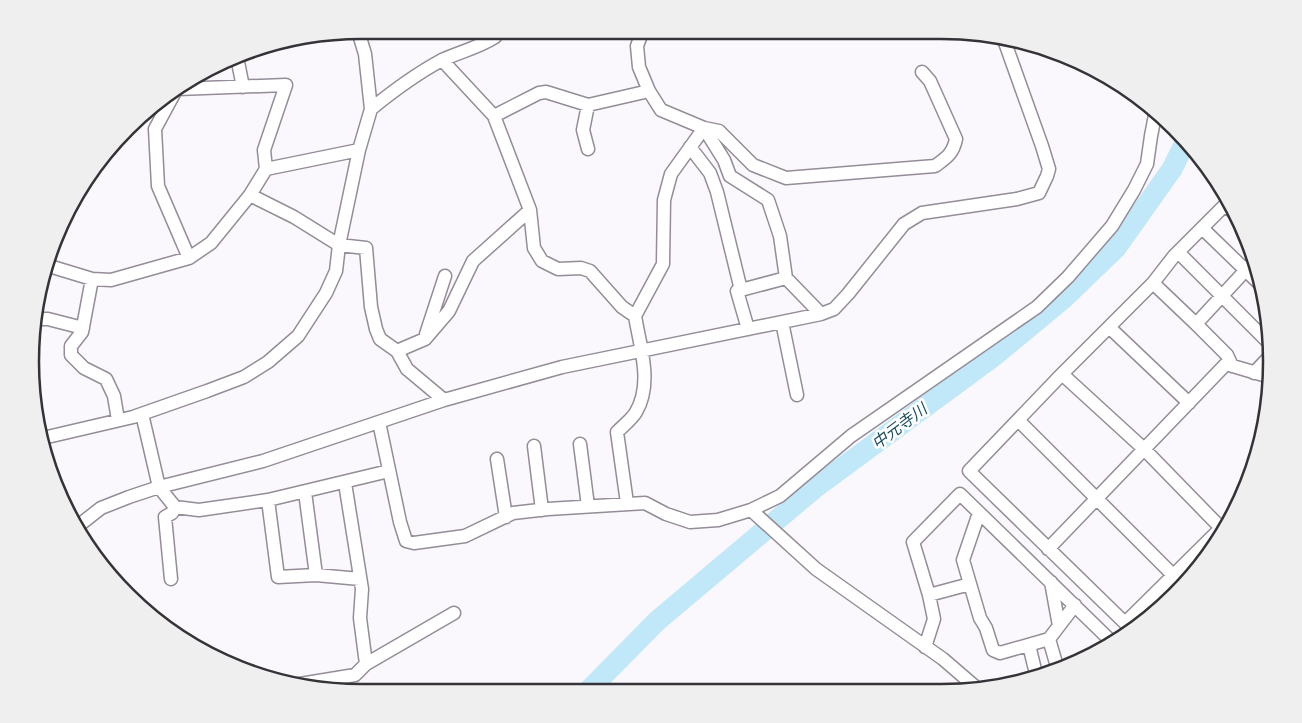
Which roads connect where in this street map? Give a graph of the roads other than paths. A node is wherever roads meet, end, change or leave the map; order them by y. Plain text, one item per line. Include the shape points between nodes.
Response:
1 (360, 39) edge
2 (492, 39) edge
3 (640, 39) edge
4 (1006, 46) edge
5 (442, 60) junction
6 (238, 63) edge
7 (922, 72) dead end
8 (243, 87) junction
9 (189, 89) edge
10 (649, 90) junction
11 (170, 102) edge
12 (588, 105) junction
13 (371, 109) junction
14 (494, 116) junction
15 (1154, 120) edge
16 (704, 128) junction
17 (690, 147) junction
18 (588, 149) dead end
19 (359, 150) junction
20 (266, 169) junction
21 (250, 195) junction
22 (1223, 207) edge
23 (530, 210) junction
24 (1202, 228) junction
25 (339, 245) junction
26 (1178, 252) junction
27 (189, 258) junction
28 (53, 267) edge
29 (1249, 267) edge
30 (1246, 270) junction
31 (445, 276) dead end
32 (1251, 276) edge
33 (786, 278) junction
34 (92, 279) junction
35 (1153, 283) junction
36 (741, 290) junction
37 (1222, 296) junction
38 (821, 314) junction
39 (635, 316) junction
40 (42, 319) edge
41 (782, 322) junction
42 (1196, 324) junction
43 (1109, 327) junction
44 (82, 328) junction
45 (748, 329) junction
46 (1262, 336) edge
47 (425, 338) junction
48 (397, 351) junction
49 (641, 352) junction
50 (1263, 363) edge
51 (1232, 366) junction
52 (1254, 373) junction
53 (1062, 374) junction
54 (1263, 376) edge
55 (797, 395) dead end
56 (444, 400) junction
57 (1189, 403) junction
58 (142, 414) junction
59 (118, 420) junction
60 (1018, 420) junction
61 (379, 422) junction
62 (48, 437) edge
63 (580, 444) dead end
64 (534, 446) dead end
65 (1144, 450) junction
66 (497, 459) dead end
67 (389, 471) junction
68 (344, 483) junction
69 (160, 487) junction
70 (305, 492) junction
71 (990, 492) junction
72 (1096, 498) junction
73 (268, 500) junction
74 (627, 503) junction
75 (588, 506) junction
76 (175, 507) junction
77 (542, 510) junction
78 (977, 510) junction
79 (755, 514) junction
80 (506, 517) junction
81 (82, 523) edge
82 (1219, 525) edge
83 (1207, 544) edge
84 (1048, 549) junction
85 (316, 575) junction
86 (1173, 575) junction
87 (171, 579) dead end
88 (360, 579) junction
89 (1050, 582) junction
90 (970, 584) junction
91 (1091, 591) junction
92 (929, 595) junction
93 (1076, 607) junction
94 (454, 613) dead end
95 (1059, 626) junction
96 (1108, 637) edge
97 (1049, 639) junction
98 (1029, 645) junction
99 (925, 647) junction
100 (1056, 663) edge
101 (366, 664) junction
102 (1035, 670) edge
103 (319, 681) edge
104 (971, 683) edge

1 - 13 street
2 - 5 street
3 - 10 street via 639,67
4 - 38 street via 1048,169 1039,193 922,213 904,224 834,309
5 - 13 street via 399,86
5 - 14 street
6 - 8 street
7 - 16 street via 930,81 956,139 949,156 934,166 786,178 753,165 719,131
8 - 9 street
8 - 20 street via 286,85 264,150
10 - 12 street
10 - 16 street via 661,110
11 - 27 street via 155,128 158,186
12 - 14 street via 546,92
12 - 18 street via 583,130
13 - 19 street
14 - 23 street
15 - 79 street via 1147,164 1134,190 1112,226 1068,278 1036,307 850,436
16 - 17 street
16 - 33 street via 730,176 768,200 780,236
17 - 36 street via 710,173 717,192
17 - 39 street via 671,174 664,200 664,264
19 - 20 street
19 - 25 street
20 - 21 street
21 - 25 street
21 - 27 street via 211,243
22 - 24 street
23 - 39 street via 534,248 542,261 558,269 590,271 622,307
23 - 47 street via 474,261 449,311
24 - 26 street
24 - 30 street
25 - 48 street via 366,248 376,328 380,339
25 - 58 street via 336,270 326,293 298,336 284,350 244,377
26 - 35 street
26 - 37 street
27 - 34 street via 111,280
28 - 34 street
29 - 30 street
30 - 32 street
30 - 37 street
31 - 47 street
33 - 36 street
33 - 38 street
34 - 44 street
35 - 42 street
35 - 43 street
36 - 45 street via 737,291
37 - 42 street
37 - 46 street
38 - 41 street
39 - 49 street
40 - 44 street
41 - 45 street
41 - 55 street
42 - 51 street via 1227,355
43 - 53 street
43 - 57 street
44 - 59 street via 71,346 71,355 84,368 106,378 114,396
45 - 49 street
47 - 48 street
48 - 56 street via 408,369
49 - 56 street via 562,367
49 - 74 street via 645,378 642,400 635,414 617,432
50 - 52 street
51 - 52 street
51 - 57 street via 1226,364
52 - 54 street
53 - 60 street
53 - 65 street
56 - 61 street
57 - 65 street
58 - 59 street
58 - 69 street
59 - 62 street
60 - 71 street via 969,471
60 - 72 street
61 - 67 street
61 - 69 street via 263,461
63 - 75 street
64 - 77 street
65 - 72 street
65 - 82 street
66 - 80 street
67 - 68 street
67 - 80 street via 406,541 414,543 465,536
68 - 70 street
68 - 88 street
69 - 76 street
69 - 81 street via 101,508
70 - 73 street
70 - 85 street
71 - 78 street
71 - 84 street
72 - 84 street
72 - 86 street
73 - 76 street via 199,510
73 - 85 street via 278,577
74 - 75 street
74 - 79 street via 645,503 690,522
75 - 77 street
76 - 87 street via 165,517
77 - 80 street
78 - 89 street
78 - 90 street via 963,560
78 - 92 street via 960,494 913,542
79 - 99 street via 816,569
83 - 86 street
84 - 91 street
85 - 88 street
86 - 91 street via 1125,623
88 - 101 street via 360,618
89 - 93 street
89 - 95 street
90 - 92 street
90 - 98 street via 993,650 1000,653
91 - 93 street
92 - 99 street via 934,618
93 - 95 street
93 - 96 street
94 - 101 street
95 - 97 street
97 - 98 street
97 - 100 street
98 - 102 street
99 - 104 street
101 - 103 street via 355,675

